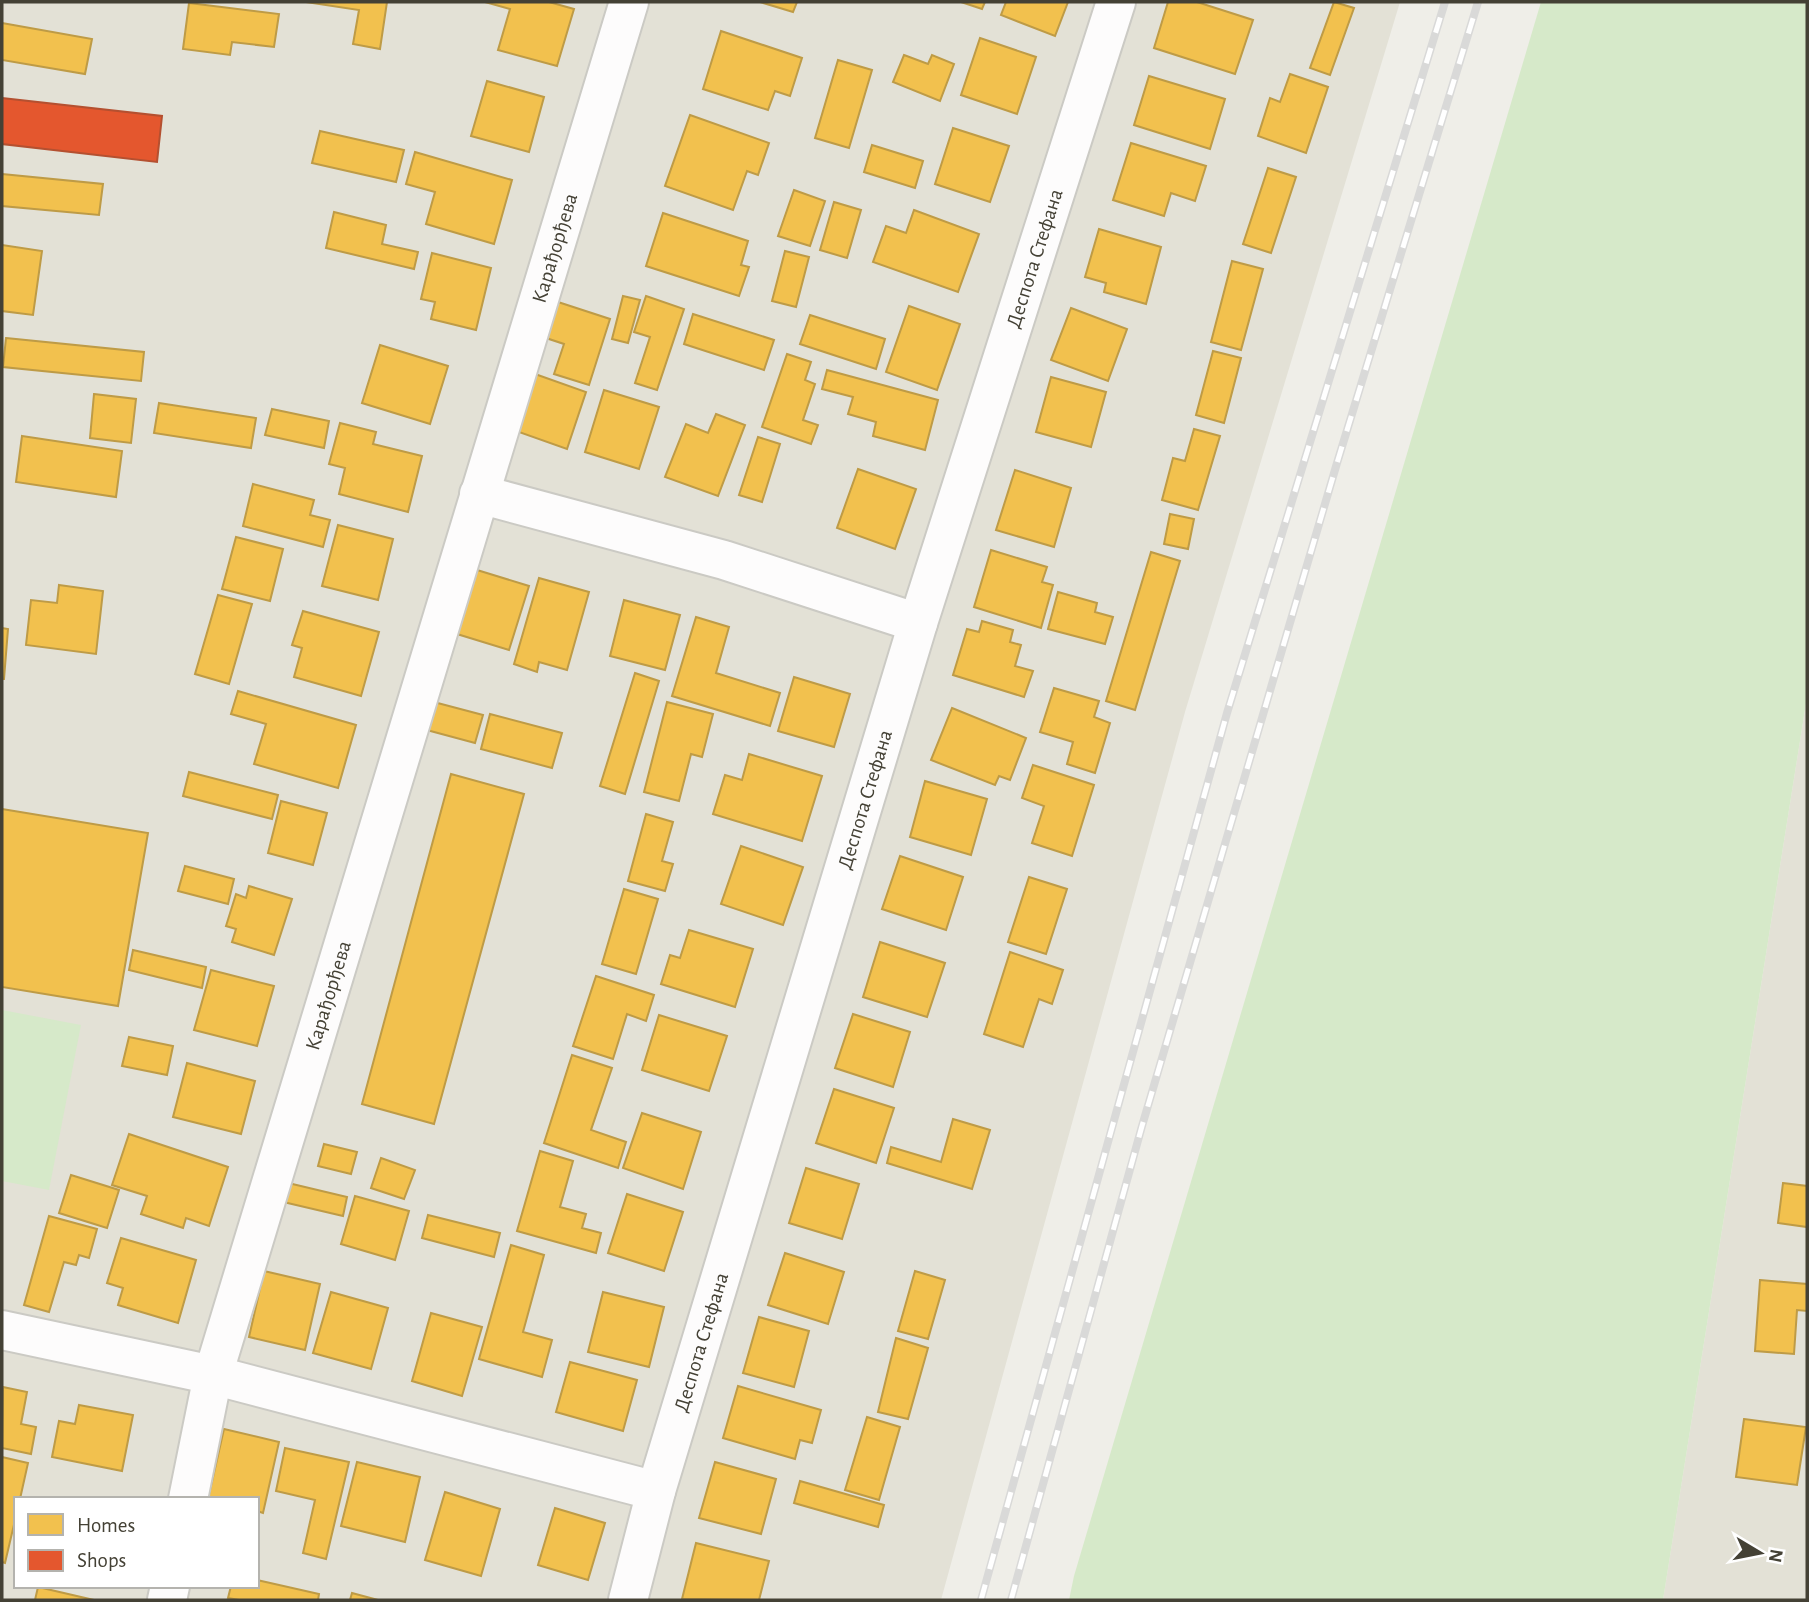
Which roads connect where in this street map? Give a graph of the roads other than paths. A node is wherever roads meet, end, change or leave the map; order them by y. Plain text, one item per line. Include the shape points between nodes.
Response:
1 (629, 2) edge
2 (1116, 2) edge
3 (479, 495) junction
4 (918, 623) junction
5 (2, 1330) edge
6 (213, 1375) junction
7 (656, 1491) junction
8 (188, 1497) edge
9 (628, 1600) edge

1 - 3 street, Карађорђева
2 - 4 street, Деспота Стефана
3 - 4 street via 724,560
3 - 6 street, Карађорђева
4 - 7 street, Деспота Стефана
5 - 6 street
6 - 7 street
6 - 8 street, Карађорђева
7 - 9 street, Деспота Стефана

